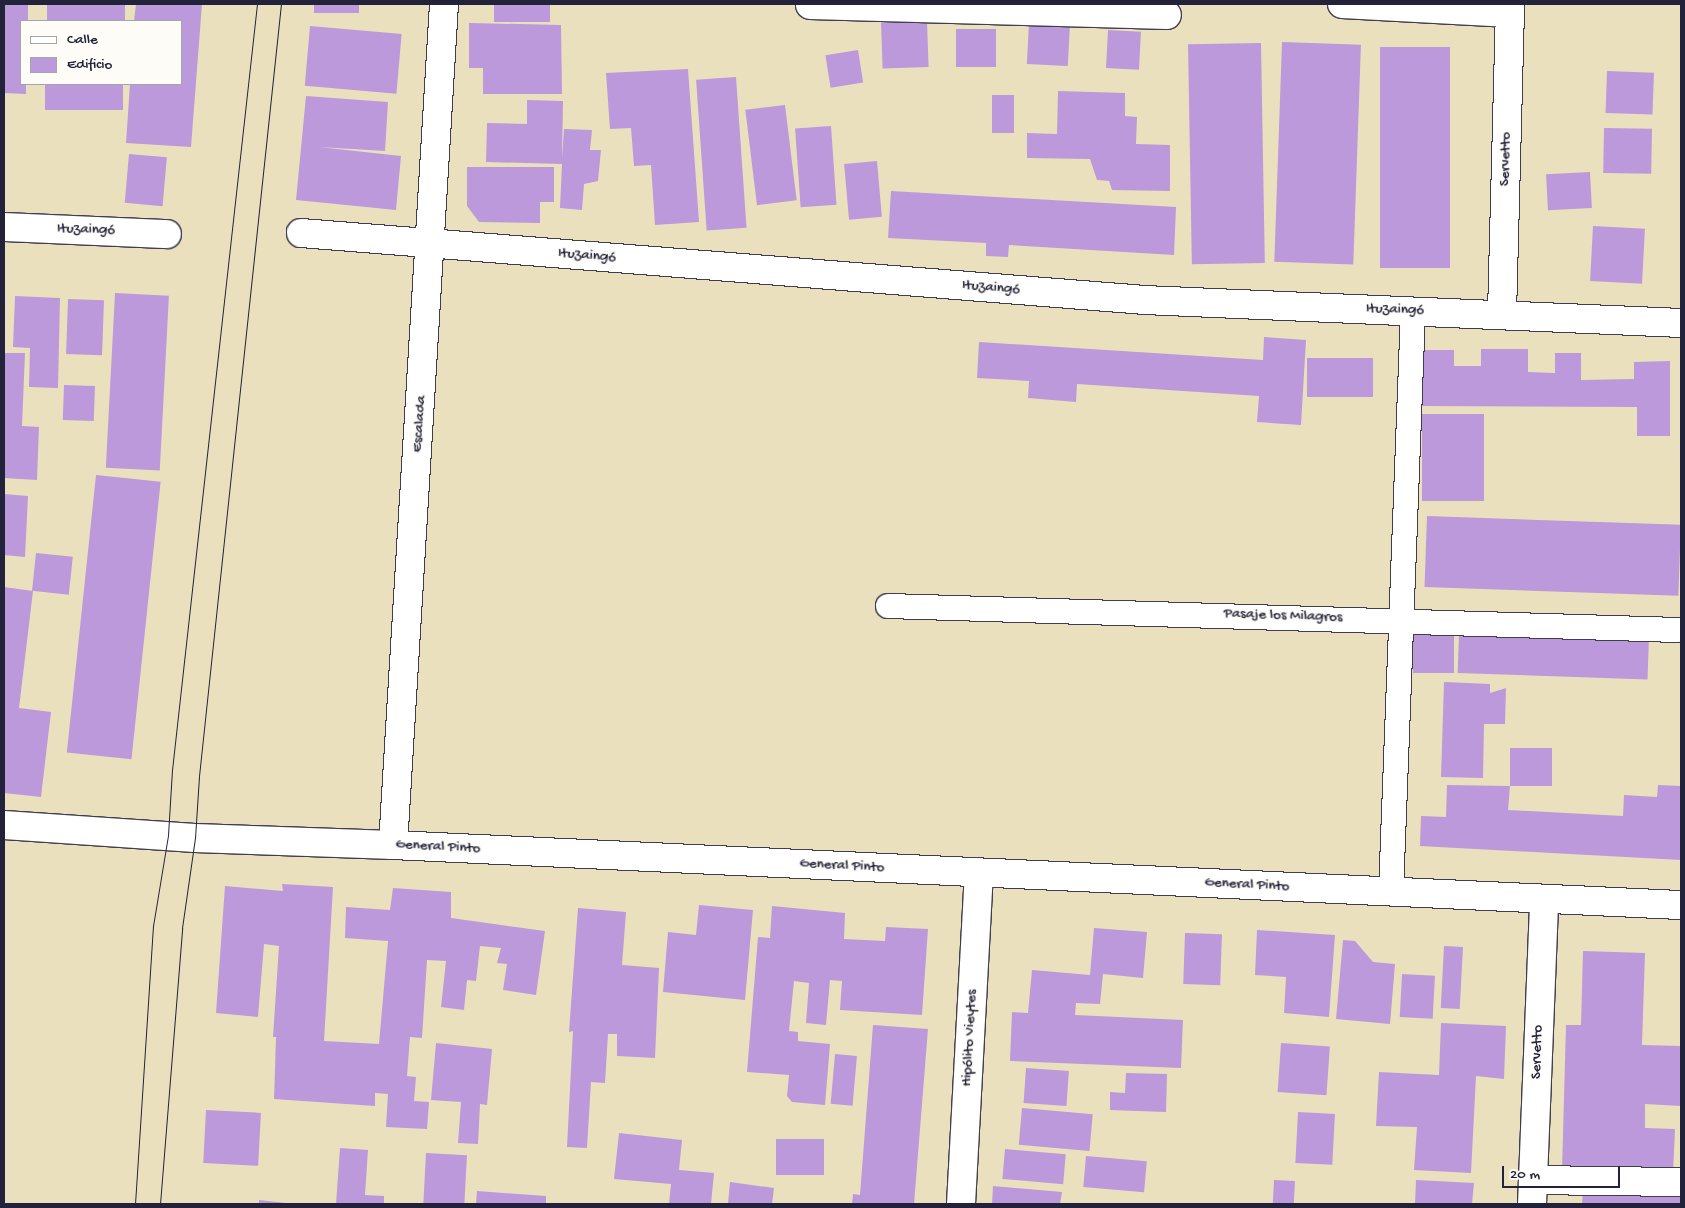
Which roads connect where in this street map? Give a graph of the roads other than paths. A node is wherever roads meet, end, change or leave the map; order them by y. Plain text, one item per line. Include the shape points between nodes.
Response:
1 (444, 4) edge
2 (810, 4) edge
3 (1342, 4) edge
4 (979, 6) edge
5 (1510, 9) edge
6 (1167, 15) dead end
7 (4, 227) edge
8 (301, 233) dead end
9 (167, 234) dead end
10 (431, 244) junction
11 (1413, 311) junction
12 (1502, 314) junction
13 (1681, 323) edge
14 (888, 606) dead end
15 (1402, 620) junction
16 (1679, 630) dead end
17 (4, 825) edge
18 (393, 845) junction
19 (979, 873) junction
20 (1391, 892) junction
21 (1544, 899) junction
22 (1681, 905) edge
23 (1681, 1182) edge
24 (1533, 1192) edge
25 (961, 1204) edge

1 - 10 street, Escalada
2 - 4 street
3 - 5 street
4 - 6 street
5 - 12 street, Servetto
7 - 9 street, Ituzaingó
8 - 10 street, Ituzaingó
10 - 11 street, Ituzaingó via 1144,300
10 - 18 street, Escalada
11 - 12 street, Ituzaingó
11 - 15 lane
12 - 13 street, Ituzaingó
14 - 15 lane, Pasaje los Milagros
15 - 16 lane, Pasaje los Milagros
15 - 20 lane
17 - 18 street, General Pinto via 195,838
18 - 19 street, General Pinto
19 - 20 street, General Pinto
19 - 25 street, Hipólito Vieytes
20 - 21 street, General Pinto
21 - 22 street, General Pinto
21 - 24 street, Servetto
23 - 24 street

